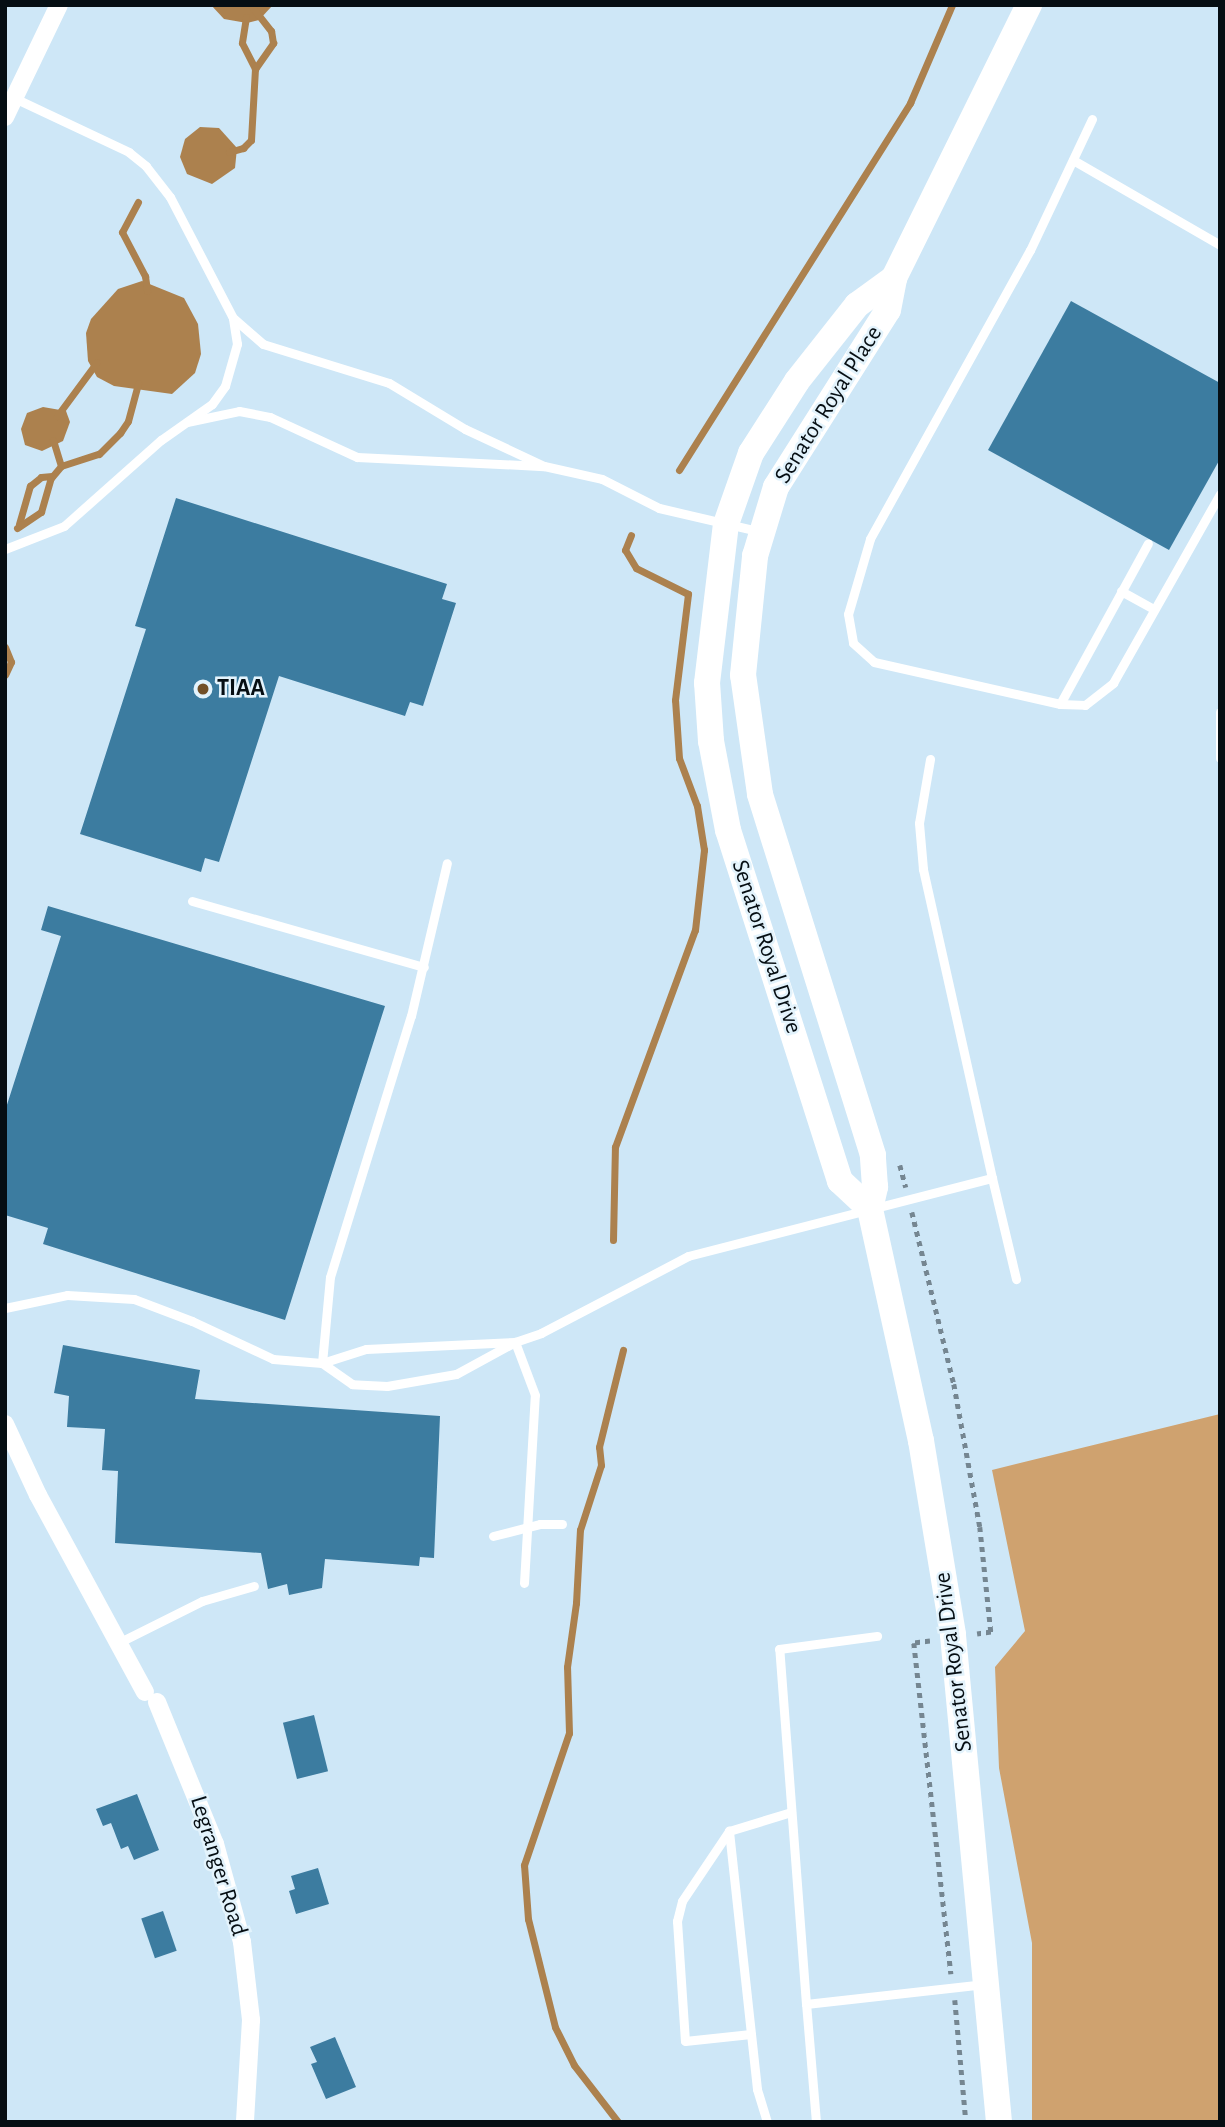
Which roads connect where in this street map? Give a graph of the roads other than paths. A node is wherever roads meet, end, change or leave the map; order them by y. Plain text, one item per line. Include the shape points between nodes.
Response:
1 (59, 5) edge
2 (1029, 5) edge
3 (14, 97) junction
4 (5, 117) edge
5 (1092, 119) dead end
6 (1073, 160) junction
7 (1220, 245) edge
8 (894, 278) junction
9 (233, 318) junction
10 (187, 422) junction
11 (544, 466) junction
12 (1220, 494) edge
13 (726, 524) junction
14 (760, 531) junction
15 (1148, 543) dead end
16 (5, 549) edge
17 (1121, 591) junction
18 (1153, 609) junction
19 (708, 668) joint
20 (744, 698) joint
21 (1060, 704) junction
22 (1220, 712) edge
23 (1220, 758) edge
24 (930, 759) dead end
25 (447, 863) dead end
26 (192, 901) dead end
27 (424, 967) junction
28 (992, 1178) junction
29 (870, 1209) junction
30 (1016, 1279) dead end
31 (5, 1308) edge
32 (515, 1342) junction
33 (322, 1363) junction
34 (5, 1424) edge
35 (562, 1524) dead end
36 (528, 1527) junction
37 (493, 1536) dead end
38 (524, 1583) dead end
39 (254, 1586) dead end
40 (877, 1636) dead end
41 (118, 1643) junction
42 (791, 1812) junction
43 (729, 1831) junction
44 (986, 1984) junction
45 (806, 2004) junction
46 (751, 2034) junction
47 (245, 2122) edge
48 (767, 2122) edge
49 (816, 2122) edge
50 (999, 2122) edge

1 - 3 street
2 - 8 street, Senator Royal Place
3 - 4 street
3 - 9 lane via 129,152 146,166 170,197
5 - 6 lane
6 - 7 lane
6 - 21 lane via 978,347 870,539 848,623 859,652 874,662
8 - 13 street, Senator Royal Place via 857,305 781,403 751,453
8 - 14 street, Senator Royal Place via 888,310 794,454
9 - 10 lane via 237,344 225,386 212,404
9 - 11 lane via 263,344 389,383 465,429
10 - 11 lane via 239,411 270,417 357,457
10 - 16 lane via 64,526
11 - 13 lane via 603,479 659,508
12 - 18 lane
13 - 14 lane
13 - 19 street, Senator Royal Place
14 - 20 street, Senator Royal Place via 747,608
15 - 17 lane
17 - 18 lane
17 - 21 lane
18 - 21 lane via 1107,691 1085,705
19 - 29 street, Senator Royal Drive via 711,741 728,830 840,1181
20 - 29 street, Senator Royal Drive via 754,769 769,825 873,1155 875,1186
22 - 23 lane
24 - 28 lane via 919,823 922,869
25 - 27 lane
26 - 27 lane
27 - 33 lane via 330,1276
28 - 29 lane
28 - 30 lane
29 - 32 lane via 688,1256 541,1333
29 - 44 street, Senator Royal Drive via 940,1546 958,1678
31 - 33 lane via 67,1295 134,1299 273,1359
32 - 33 lane via 366,1349
32 - 33 lane via 456,1374 387,1385 352,1384
32 - 36 lane via 536,1395
34 - 41 street, Legranger Road
35 - 36 lane
36 - 37 lane
36 - 38 lane
39 - 41 lane via 202,1601
40 - 42 lane via 779,1649
41 - 47 street, Legranger Road via 151,1697 211,1830 242,1942 251,2020
42 - 43 lane
42 - 45 lane
43 - 46 lane
43 - 46 lane via 682,1901 677,1921 685,2042
44 - 45 lane
44 - 50 street, Senator Royal Drive
45 - 49 lane
46 - 48 lane via 757,2089

